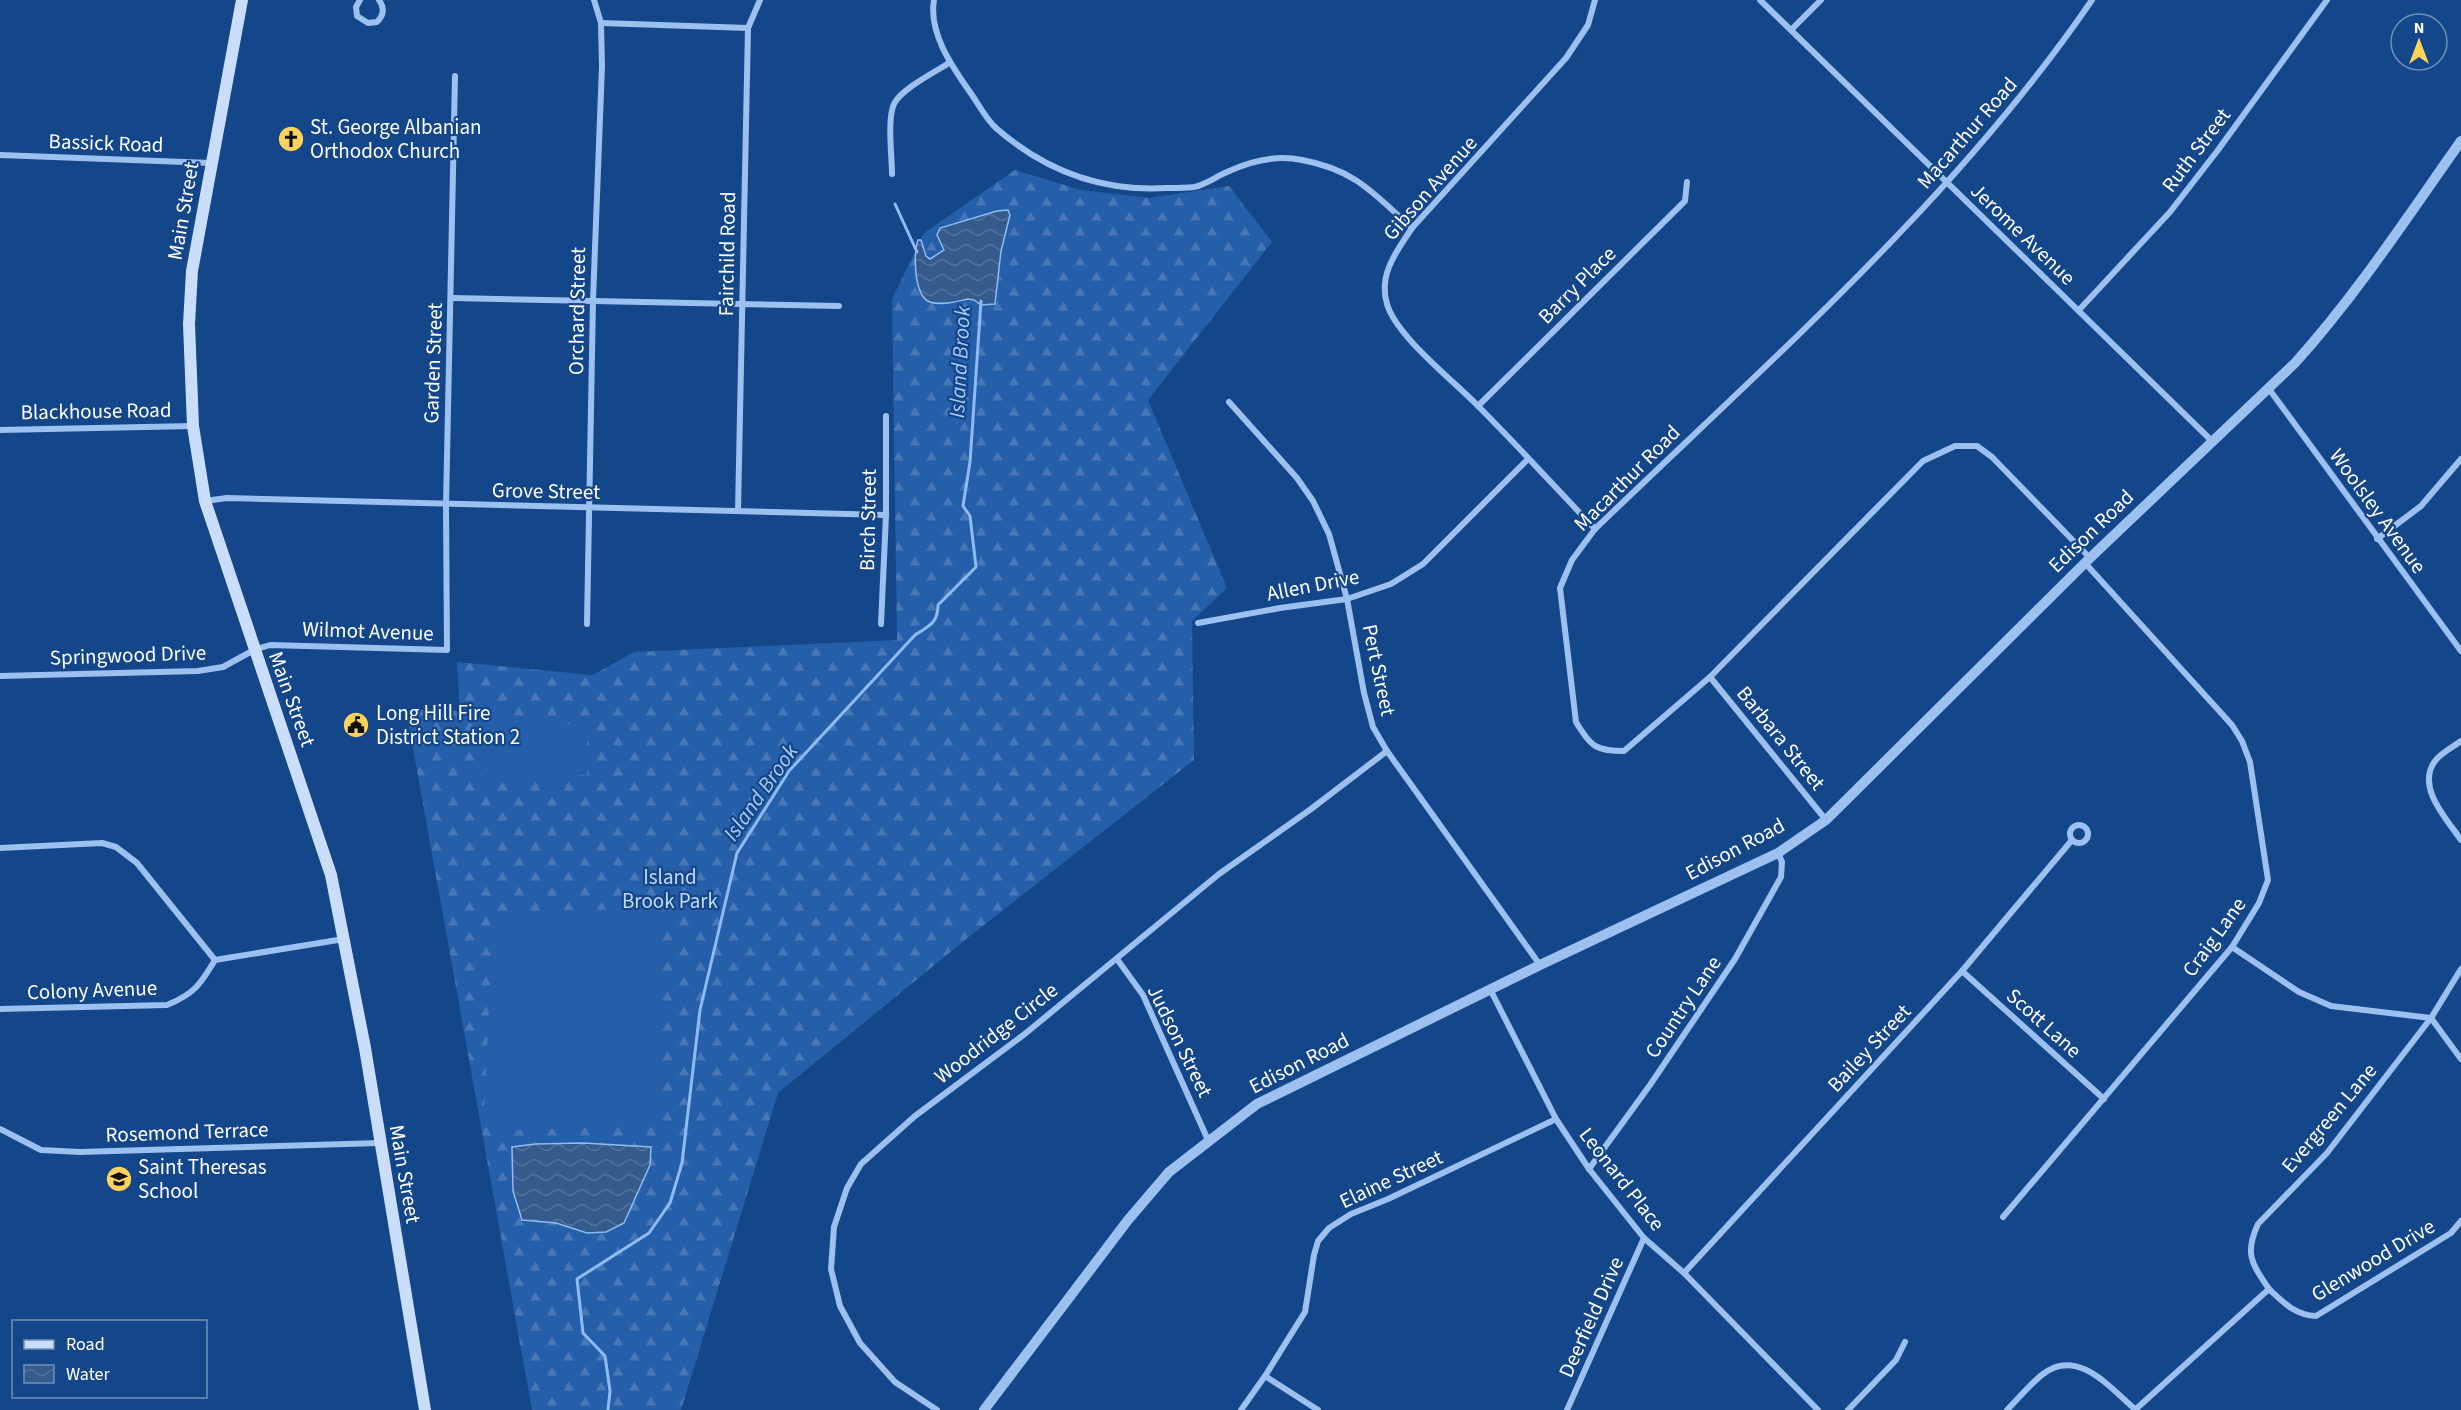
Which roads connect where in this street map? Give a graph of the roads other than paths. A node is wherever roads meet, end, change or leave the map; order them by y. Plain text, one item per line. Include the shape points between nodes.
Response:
1 (242, 0) edge
2 (360, 0) edge
3 (380, 0) edge
4 (594, 0) edge
5 (760, 0) edge
6 (934, 0) edge
7 (1595, 0) edge
8 (1760, 0) edge
9 (1821, 0) edge
10 (2092, 0) edge
11 (2327, 0) edge
12 (601, 23) junction
13 (748, 28) junction
14 (1791, 30) junction
15 (950, 63) junction
16 (455, 76) dead end
17 (2461, 141) edge
18 (0, 155) edge
19 (211, 163) junction
20 (892, 174) dead end
21 (1687, 182) dead end
22 (1947, 184) junction
23 (1412, 228) junction
24 (452, 298) junction
25 (593, 300) junction
26 (743, 306) junction
27 (839, 306) dead end
28 (2079, 310) junction
29 (2269, 389) junction
30 (1229, 402) dead end
31 (1478, 406) junction
32 (886, 416) dead end
33 (193, 426) junction
34 (0, 430) edge
35 (2213, 442) junction
36 (1528, 459) junction
37 (2461, 459) edge
38 (205, 501) junction
39 (446, 505) junction
40 (590, 509) junction
41 (738, 511) junction
42 (886, 515) junction
43 (1595, 529) junction
44 (2377, 539) junction
45 (2087, 560) junction
46 (1347, 599) junction
47 (1198, 623) dead end
48 (587, 624) dead end
49 (881, 624) dead end
50 (254, 650) junction
51 (447, 650) joint
52 (2461, 651) edge
53 (0, 676) edge
54 (1710, 677) junction
55 (2461, 741) edge
56 (1387, 751) junction
57 (1826, 820) junction
58 (2072, 840) dead end
59 (2461, 840) edge
60 (0, 848) edge
61 (1778, 853) junction
62 (344, 938) junction
63 (2232, 947) junction
64 (1117, 959) junction
65 (215, 960) junction
66 (1540, 965) junction
67 (2461, 969) edge
68 (1962, 971) junction
69 (1490, 989) junction
70 (0, 1009) edge
71 (2431, 1018) junction
72 (2461, 1059) edge
73 (2104, 1099) junction
74 (1556, 1119) junction
75 (0, 1129) edge
76 (1208, 1140) junction
77 (380, 1143) junction
78 (1589, 1169) junction
79 (2003, 1217) dead end
80 (2461, 1221) edge
81 (1644, 1238) junction
82 (1684, 1273) junction
83 (2269, 1290) junction
84 (1905, 1342) dead end
85 (1265, 1377) junction
86 (425, 1410) edge
87 (937, 1410) edge
88 (984, 1410) edge
89 (1241, 1410) edge
90 (1318, 1410) edge
91 (1567, 1410) edge
92 (1818, 1410) edge
93 (1848, 1410) edge
94 (2007, 1410) edge
95 (2136, 1410) edge

1 - 19 main road, Main Street
2 - 3 street via 357,16 368,24 380,18 384,9
4 - 12 street, Orchard Street
5 - 13 street, Fairchild Road
6 - 15 street via 939,41
7 - 23 street, Gibson Avenue via 1588,25 1566,58
8 - 14 street, Jerome Avenue
9 - 14 street
10 - 22 street, Macarthur Road via 2011,110
11 - 28 street, Ruth Street via 2170,212
12 - 13 street
12 - 25 street, Orchard Street
13 - 26 street, Fairchild Road
14 - 22 street, Jerome Avenue
15 - 20 street via 905,92 894,104
15 - 23 street via 994,126 1063,172 1104,185 1195,187 1267,159 1301,160 1340,170 1362,183
16 - 24 street, Garden Street
17 - 29 street, Edison Road via 2362,282 2323,332
18 - 19 street, Bassick Road
19 - 33 main road, Main Street via 192,271 189,324
21 - 31 street, Barry Place via 1685,201
22 - 28 street, Jerome Avenue
22 - 43 street, Macarthur Road
23 - 31 street, Gibson Avenue via 1392,259 1384,282 1387,305 1422,352
24 - 25 street
24 - 39 street, Garden Street
25 - 26 street
25 - 40 street, Orchard Street
26 - 27 street
26 - 41 street, Fairchild Road
28 - 35 street, Jerome Avenue
29 - 35 street, Edison Road
29 - 44 street, Woolsley Avenue
30 - 46 street, Pert Street via 1313,501 1329,534
31 - 36 street, Gibson Avenue
32 - 42 street, Birch Street
33 - 34 street, Blackhouse Road
33 - 38 main road, Main Street
35 - 45 street, Edison Road
36 - 43 street, Gibson Avenue
36 - 46 street, Allen Drive via 1423,564 1391,584
37 - 44 street via 2421,506
38 - 39 street, Grove Street via 227,498
38 - 50 main road, Main Street
39 - 40 street, Grove Street
39 - 51 street, Garden Street
40 - 41 street, Grove Street
40 - 48 street, Orchard Street
41 - 42 street, Grove Street
42 - 49 street, Birch Street
43 - 54 street, Macarthur Road via 1572,560 1560,588 1576,722 1587,740 1603,751 1624,751
44 - 52 street, Woolsley Avenue
45 - 54 street, Macarthur Road via 1992,458 1977,446 1955,446 1923,461
45 - 57 street, Edison Road
45 - 63 street, Craig Lane via 2232,725 2250,762 2268,880
46 - 47 street, Allen Drive
46 - 56 street, Pert Street via 1364,693 1373,727
50 - 51 street, Wilmot Avenue via 270,645
50 - 53 street, Springwood Drive via 223,667 198,670
50 - 62 main road, Main Street via 309,804 331,875
54 - 57 street, Barbara Street
55 - 59 street via 2436,759 2429,771 2428,785
56 - 64 street, Woodridge Circle via 1219,874
56 - 66 street, Pert Street
57 - 61 street, Edison Road
58 - 68 street, Bailey Street
60 - 65 street via 102,843 116,847 137,863
61 - 66 street, Edison Road
61 - 78 street, Country Lane via 1781,877 1735,959
62 - 65 street
62 - 77 main road, Main Street
63 - 71 street via 2299,992 2331,1006
63 - 73 street, Craig Lane
64 - 76 street, Judson Street via 1143,995
64 - 87 street, Woodridge Circle via 915,1116 861,1164 847,1188 834,1227 831,1269 840,1306 860,1343 896,1382
65 - 70 street, Colony Avenue via 200,985 186,997 167,1005
66 - 69 street, Edison Road
67 - 71 street, Evergreen Lane
68 - 73 street, Scott Lane
68 - 82 street, Bailey Street
69 - 74 street, Leonard Place
69 - 76 street, Edison Road via 1257,1104
71 - 72 street
71 - 83 street, Evergreen Lane via 2327,1153 2258,1224 2252,1238 2252,1263
73 - 79 street, Craig Lane
74 - 78 street, Leonard Place
74 - 85 street, Elaine Street via 1351,1214 1329,1228 1318,1241 1305,1312
75 - 77 street, Rosemond Terrace via 41,1150 62,1151
76 - 88 street, Edison Road via 1169,1172 1128,1220
77 - 86 main road, Main Street
78 - 81 street, Leonard Place
80 - 83 street, Glenwood Drive via 2451,1233 2316,1316 2292,1310
81 - 82 street, Leonard Place
81 - 91 street, Deerfield Drive
82 - 92 street, Leonard Place
83 - 95 street
84 - 93 street via 1896,1360
85 - 89 street, Elaine Street
85 - 90 street
94 - 95 street via 2044,1373 2066,1363 2084,1367

